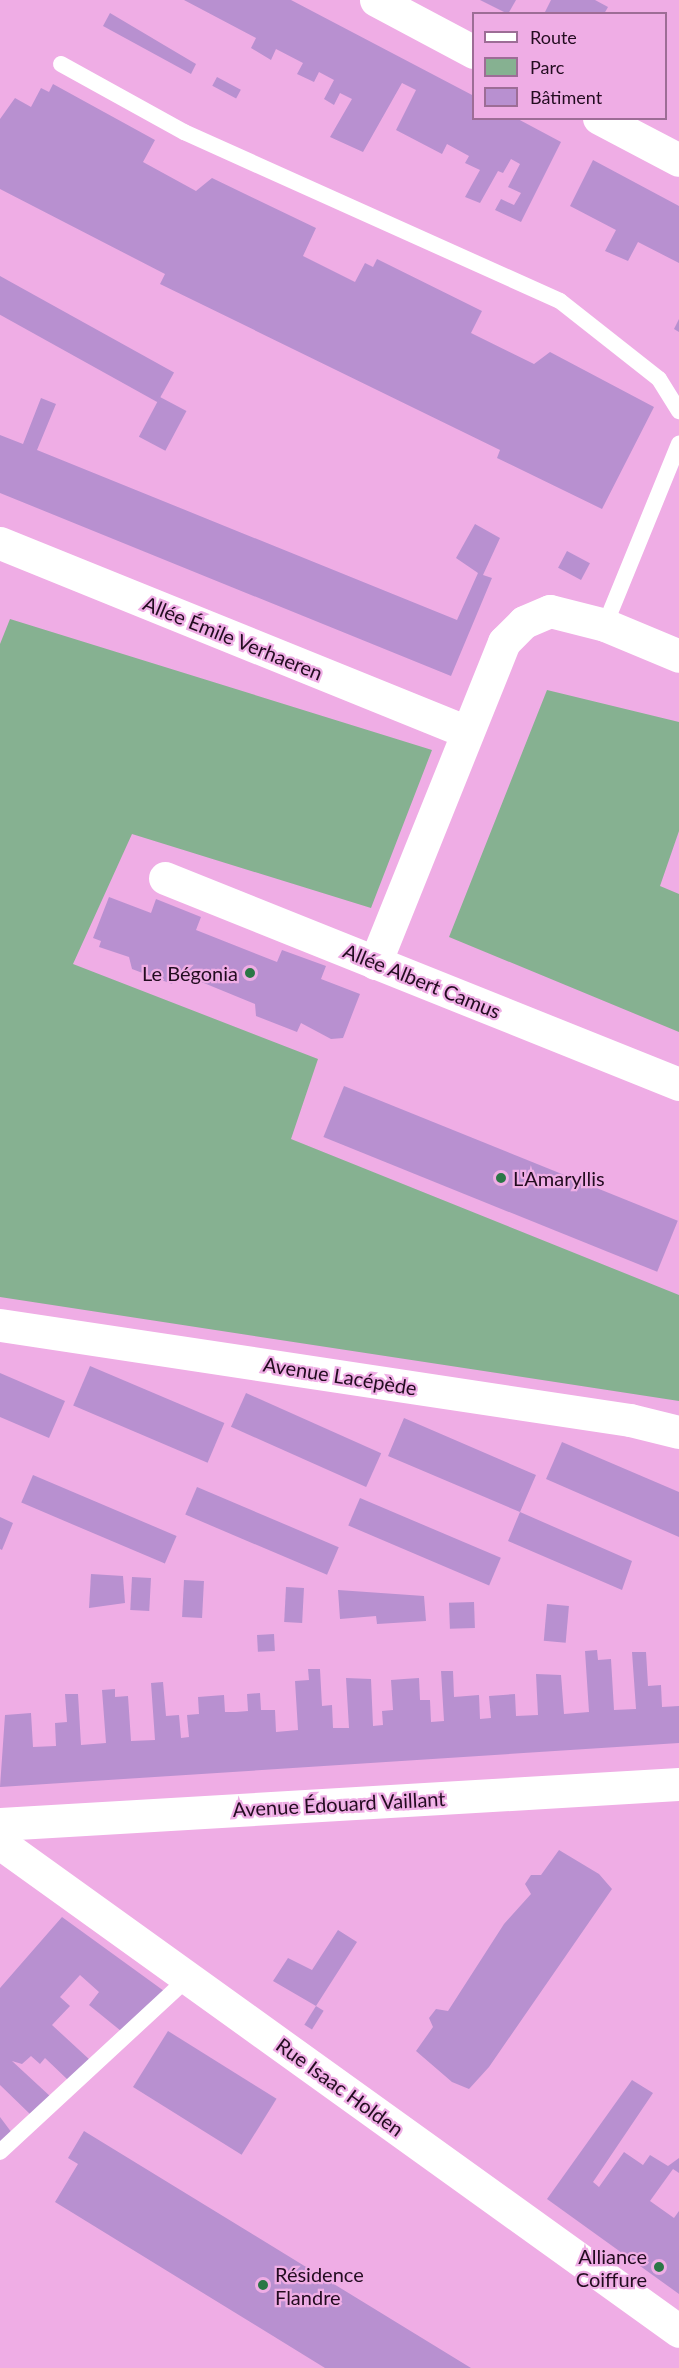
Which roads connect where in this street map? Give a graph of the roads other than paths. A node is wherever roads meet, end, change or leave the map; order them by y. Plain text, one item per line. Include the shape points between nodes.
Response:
1 (376, 0) edge
2 (472, 51) edge
3 (61, 64) dead end
4 (603, 120) edge
5 (679, 160) edge
6 (679, 411) edge
7 (679, 444) edge
8 (0, 543) edge
9 (605, 625) junction
10 (679, 656) edge
11 (467, 732) junction
12 (165, 878) dead end
13 (375, 963) junction
14 (679, 1084) edge
15 (0, 1325) edge
16 (679, 1432) edge
17 (679, 1784) edge
18 (0, 1824) edge
19 (0, 1843) edge
20 (188, 1978) junction
21 (0, 2152) edge
22 (679, 2331) edge

1 - 2 street
3 - 6 lane via 184,132 560,301 659,379
4 - 5 street
7 - 9 lane
8 - 11 street, Allée Émile Verhaeren
9 - 10 street
9 - 11 street via 550,610 524,622 504,642
11 - 13 street
12 - 13 street, Allée Albert Camus
13 - 14 street, Allée Albert Camus
15 - 16 street, Avenue Lacépède via 630,1420
17 - 18 street, Avenue Édouard Vaillant
19 - 20 street, Rue Isaac Holden
20 - 21 lane
20 - 22 street, Rue Isaac Holden

